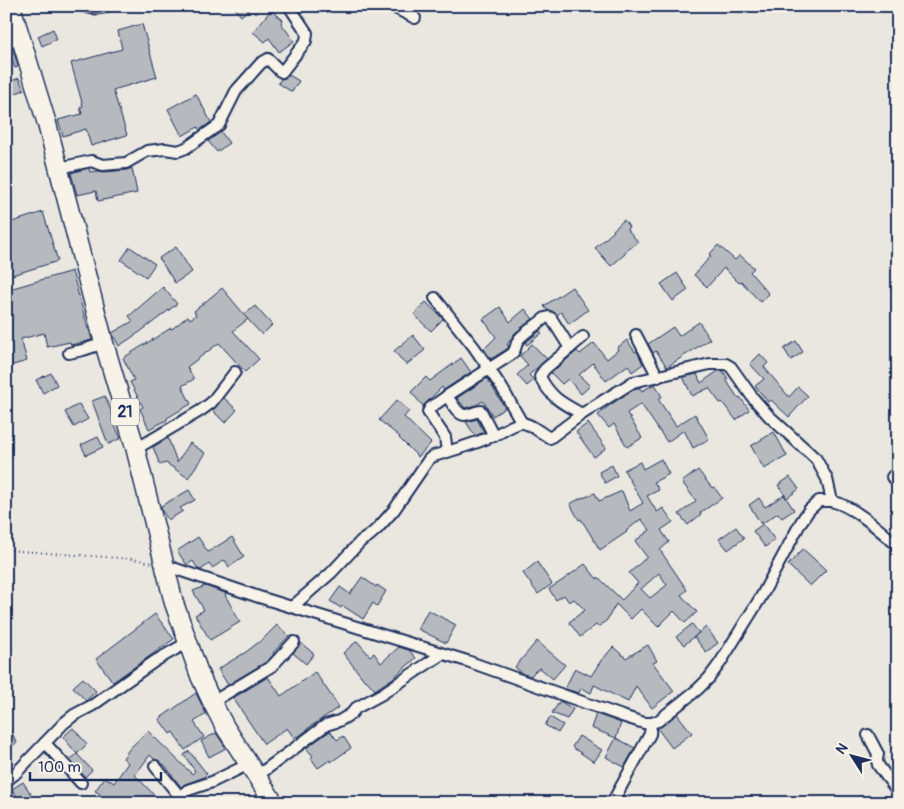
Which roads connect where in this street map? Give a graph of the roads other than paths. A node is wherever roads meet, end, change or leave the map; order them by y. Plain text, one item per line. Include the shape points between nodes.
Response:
1 (10, 6) edge
2 (20, 6) edge
3 (75, 6) edge
4 (113, 6) edge
5 (289, 6) edge
6 (395, 6) edge
7 (6, 9) edge
8 (415, 18) dead end
9 (13, 41) edge
10 (61, 168) junction
11 (435, 298) dead end
12 (636, 335) dead end
13 (583, 338) dead end
14 (104, 343) junction
15 (570, 348) junction
16 (69, 353) dead end
17 (489, 369) junction
18 (235, 372) dead end
19 (658, 377) junction
20 (447, 396) junction
21 (582, 414) junction
22 (522, 423) junction
23 (494, 436) junction
24 (141, 446) junction
25 (447, 452) junction
26 (832, 501) junction
27 (898, 546) edge
28 (167, 566) junction
29 (292, 607) junction
30 (191, 641) junction
31 (294, 642) dead end
32 (442, 654) junction
33 (219, 698) junction
34 (651, 723) junction
35 (868, 735) dead end
36 (45, 743) junction
37 (155, 766) dead end
38 (255, 768) junction
39 (6, 780) edge
40 (80, 782) dead end
41 (898, 792) edge
42 (179, 800) edge
43 (274, 803) edge
44 (281, 803) edge
45 (612, 803) edge

1 - 7 street
1 - 9 highway, 21
2 - 10 highway, 21
3 - 4 lane via 90,11 106,11
5 - 10 street via 307,33 306,41 282,72 268,59 261,63 236,91 219,125 178,151 147,152 126,163 91,161
6 - 8 street
9 - 10 highway, 21
10 - 14 highway, 21
10 - 24 highway, 21 via 122,370
11 - 17 street
12 - 19 street
13 - 15 street
14 - 16 street
14 - 28 highway, 21
15 - 17 street via 551,318 547,318 520,338 512,354
15 - 21 street via 545,369 540,378 553,397
17 - 20 street
17 - 22 street
18 - 24 street via 211,403
19 - 21 street via 633,382
19 - 26 street via 710,364 732,367 753,398 816,459 827,479
20 - 23 street via 462,415 481,411
20 - 25 street via 428,412 444,437
21 - 22 street via 550,438
22 - 23 street
23 - 25 street
24 - 28 highway, 21
25 - 29 street via 429,460 378,528
26 - 27 street via 850,509
26 - 34 street via 819,501 809,510 762,597 720,664 698,689
28 - 29 street
28 - 30 highway, 21
29 - 32 street
30 - 33 highway, 21
30 - 36 street via 74,715
30 - 38 highway, 21 via 200,676 212,702 225,727
31 - 33 street via 272,666
32 - 34 street
32 - 38 street via 351,714 326,725
33 - 38 highway, 21
34 - 45 street via 650,734
35 - 41 street via 878,754 878,765
36 - 39 street
36 - 40 street
37 - 42 street
38 - 42 street via 188,790
38 - 43 highway, 21
38 - 44 highway, 21

